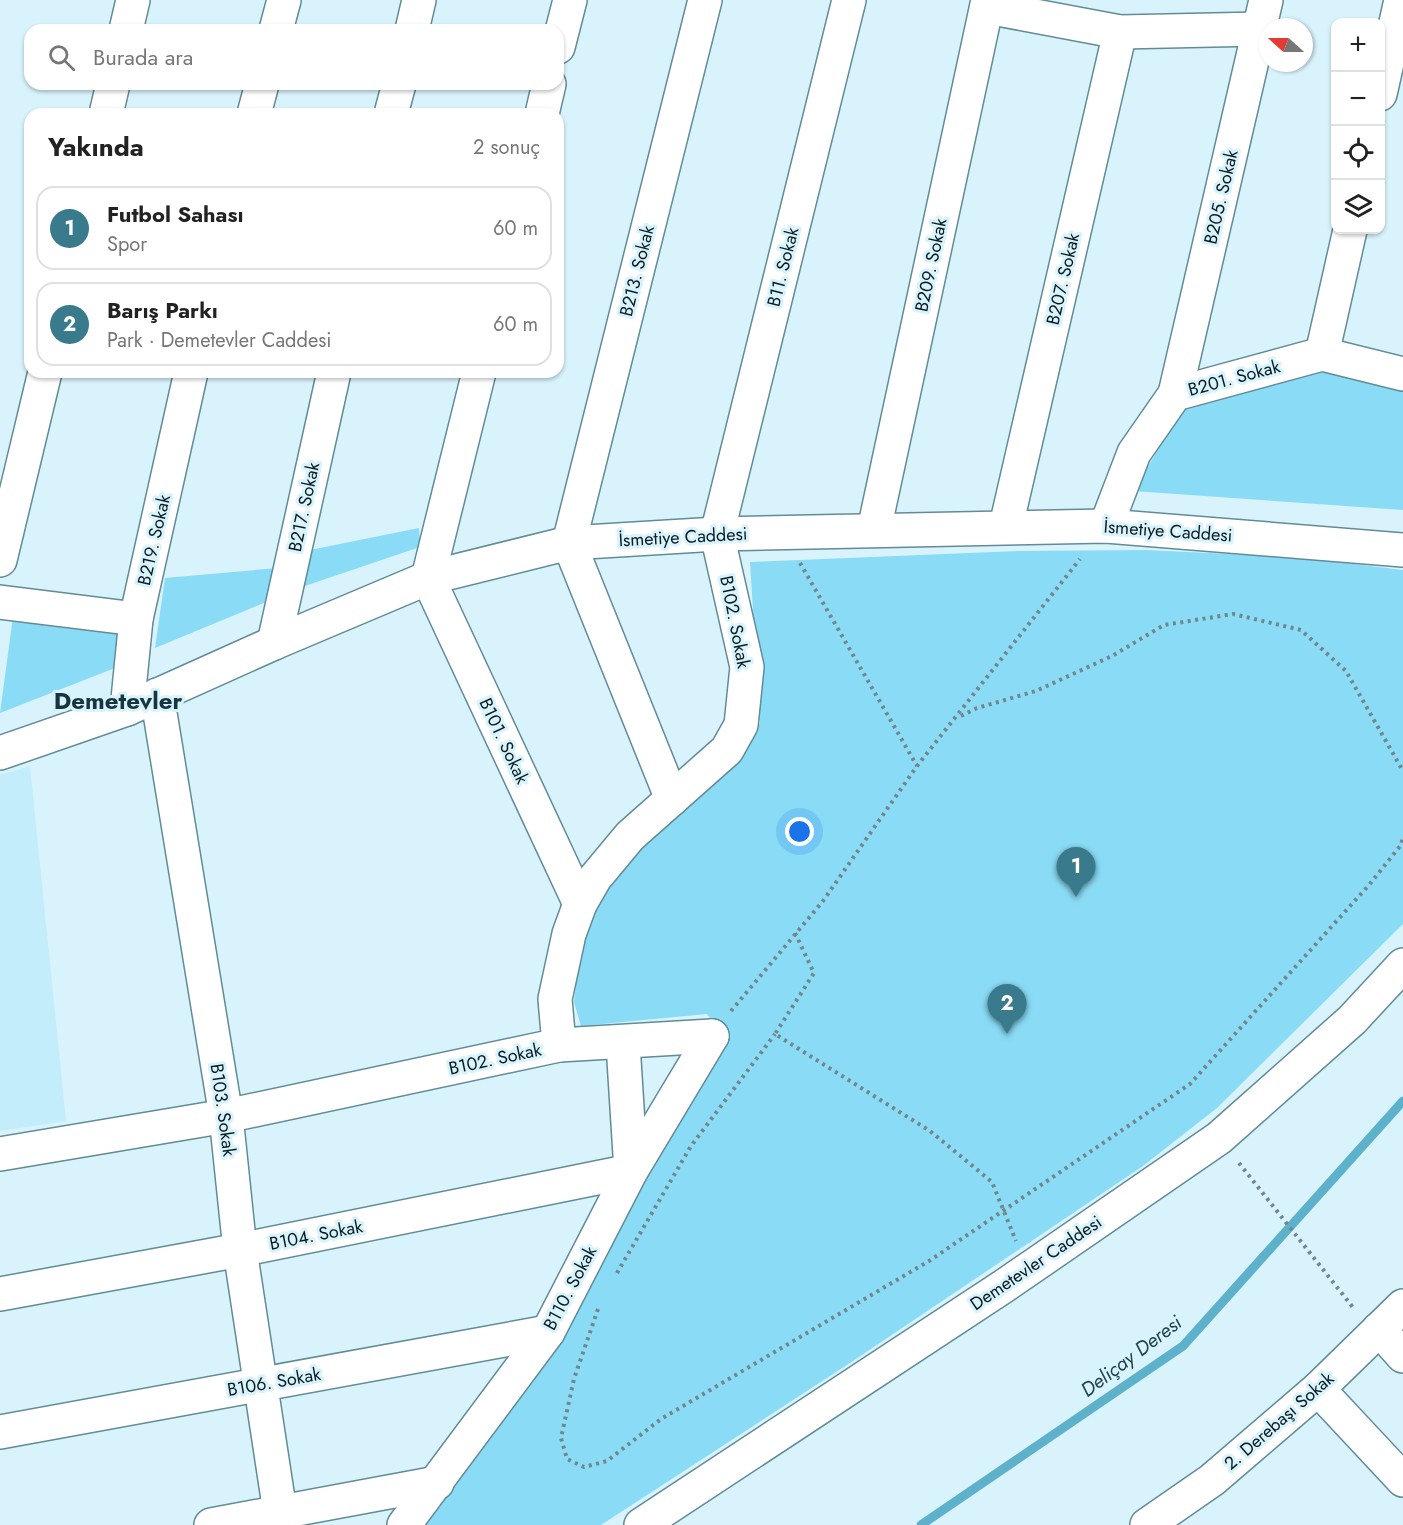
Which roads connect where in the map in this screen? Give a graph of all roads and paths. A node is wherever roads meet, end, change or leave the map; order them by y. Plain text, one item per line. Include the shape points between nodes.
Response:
1 (133, 0) edge
2 (284, 0) edge
3 (419, 0) edge
4 (570, 0) edge
5 (705, 0) edge
6 (849, 0) edge
7 (1401, 0) edge
8 (987, 4) edge
9 (1263, 15) edge
10 (127, 24) edge
11 (278, 24) edge
12 (413, 24) edge
13 (564, 24) edge
14 (1120, 32) junction
15 (1385, 72) edge
16 (112, 90) edge
17 (260, 90) edge
18 (397, 90) edge
19 (548, 90) edge
20 (107, 108) edge
21 (256, 108) edge
22 (393, 108) edge
23 (543, 108) edge
24 (1349, 234) edge
25 (1322, 354) junction
26 (1403, 374) edge
27 (44, 378) edge
28 (190, 378) edge
29 (333, 378) edge
30 (478, 378) edge
31 (1175, 394) junction
32 (1006, 526) junction
33 (1106, 526) junction
34 (874, 530) junction
35 (717, 534) junction
36 (778, 534) junction
37 (568, 543) junction
38 (1403, 550) edge
39 (0, 560) edge
40 (428, 578) junction
41 (0, 602) edge
42 (136, 619) junction
43 (274, 643) junction
44 (157, 695) junction
45 (127, 709) junction
46 (958, 717) junction
47 (0, 753) edge
48 (917, 766) junction
49 (1403, 771) edge
50 (672, 799) junction
51 (1403, 837) edge
52 (580, 904) junction
53 (795, 933) junction
54 (1403, 965) edge
55 (775, 1034) junction
56 (712, 1036) junction
57 (623, 1044) junction
58 (560, 1046) junction
59 (226, 1116) junction
60 (0, 1154) edge
61 (1242, 1167) dead end
62 (631, 1171) junction
63 (1002, 1211) junction
64 (240, 1251) junction
65 (613, 1280) dead end
66 (1004, 1286) junction
67 (0, 1294) edge
68 (601, 1301) dead end
69 (1403, 1306) edge
70 (1367, 1320) junction
71 (548, 1332) junction
72 (1403, 1356) edge
73 (259, 1385) junction
74 (1318, 1389) junction
75 (0, 1432) edge
76 (1403, 1480) edge
77 (437, 1483) junction
78 (281, 1518) edge
79 (211, 1525) edge
80 (404, 1525) edge
81 (641, 1525) edge
82 (1147, 1525) edge

1 - 10 street
2 - 11 street
3 - 12 street
4 - 13 street
5 - 37 street, B213. Sokak
6 - 35 street, B11. Sokak
7 - 15 street
8 - 14 street
8 - 34 street, B209. Sokak
9 - 14 street
9 - 31 street, B205. Sokak
14 - 32 street, B207. Sokak
16 - 20 street
17 - 21 street
18 - 22 street
19 - 23 street
24 - 25 street
25 - 26 street, B201. Sokak
25 - 31 street, B201. Sokak
27 - 39 street
28 - 42 street, B219. Sokak
29 - 43 street, B217. Sokak
30 - 40 street
31 - 33 street, B201. Sokak via 1134,453
32 - 33 street, İsmetiye Caddesi
32 - 34 street, İsmetiye Caddesi
33 - 38 street, İsmetiye Caddesi
33 - 46 path
34 - 36 street, İsmetiye Caddesi
35 - 36 street, İsmetiye Caddesi
35 - 37 street, İsmetiye Caddesi
35 - 50 street, B102. Sokak via 747,667 741,725 728,750
36 - 48 path via 798,560
37 - 40 street, İsmetiye Caddesi
37 - 50 street
40 - 43 street, İsmetiye Caddesi
40 - 52 street, B101. Sokak
41 - 42 street
42 - 45 street, B219. Sokak
43 - 44 street, İsmetiye Caddesi
44 - 45 street, İsmetiye Caddesi
44 - 59 street, B103. Sokak
45 - 47 street, İsmetiye Caddesi
46 - 48 path
46 - 49 path via 1036,691 1112,656 1164,625 1233,614 1301,630 1346,671
48 - 53 path via 823,901
50 - 52 street, B102. Sokak via 630,836 595,878
51 - 63 path via 1369,885 1190,1084
52 - 58 street, B102. Sokak via 569,934 555,999
53 - 55 path via 814,973
53 - 56 path
54 - 66 street, Demetevler Caddesi via 1352,1020 1219,1138
55 - 63 path via 930,1131 992,1182
55 - 65 path via 691,1146
56 - 57 street
56 - 62 street, B110. Sokak
57 - 58 street
57 - 62 street
58 - 59 street, B102. Sokak
59 - 60 street, B102. Sokak
59 - 64 street, B103. Sokak
61 - 70 path
62 - 64 street, B104. Sokak
62 - 71 street, B110. Sokak
63 - 66 path via 1020,1249
63 - 68 path via 929,1261 660,1419 607,1461 584,1467 567,1459 561,1438 574,1379
64 - 67 street, B104. Sokak
64 - 73 street, B103. Sokak
66 - 81 street, Demetevler Caddesi
69 - 70 street, 2. Derebaşı Sokak
70 - 72 street
70 - 74 street, 2. Derebaşı Sokak
71 - 73 street, B106. Sokak
71 - 77 street, B110. Sokak
73 - 75 street, B106. Sokak
73 - 78 street, B103. Sokak
74 - 76 street
74 - 82 street, 2. Derebaşı Sokak via 1212,1480
77 - 78 street
77 - 80 street, B110. Sokak
78 - 79 street

